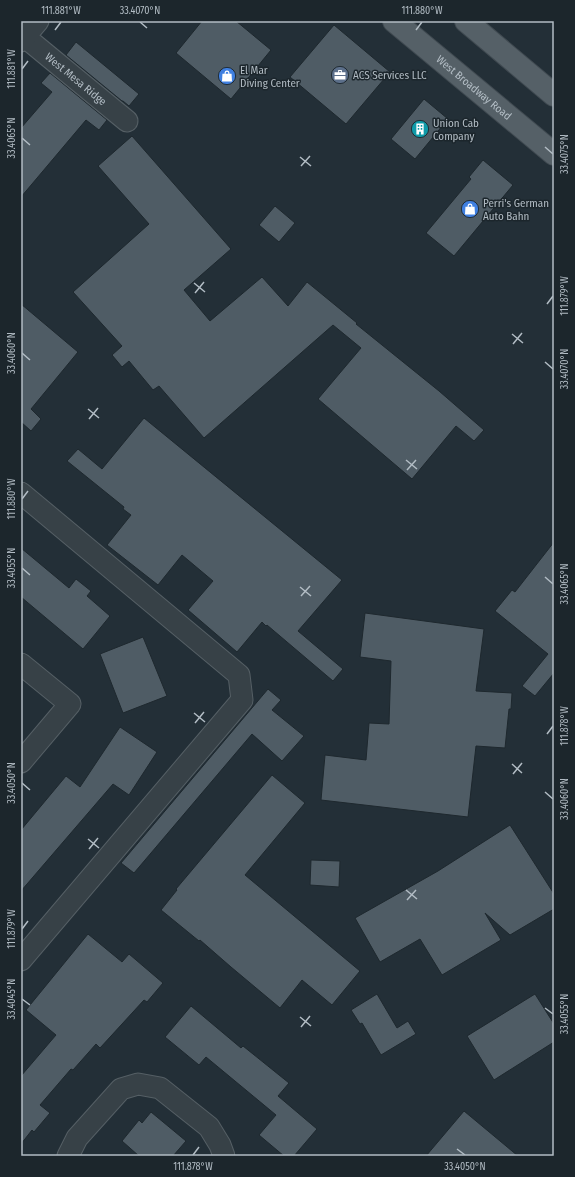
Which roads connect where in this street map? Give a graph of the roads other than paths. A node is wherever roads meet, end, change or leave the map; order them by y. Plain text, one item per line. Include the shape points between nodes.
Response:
1 (394, 21) edge
2 (466, 21) edge
3 (28, 33) edge
4 (554, 95) edge
5 (127, 121) dead end
6 (554, 154) edge
7 (21, 493) edge
8 (21, 664) edge
9 (21, 762) edge
10 (21, 960) edge
11 (68, 1156) edge
12 (224, 1156) edge

1 - 6 main road, West Broadway Road
2 - 4 main road
3 - 5 street, West Mesa Ridge
7 - 10 street via 239,675 242,700
8 - 9 street via 70,704
11 - 12 street via 77,1138 121,1089 138,1084 160,1088 209,1127

